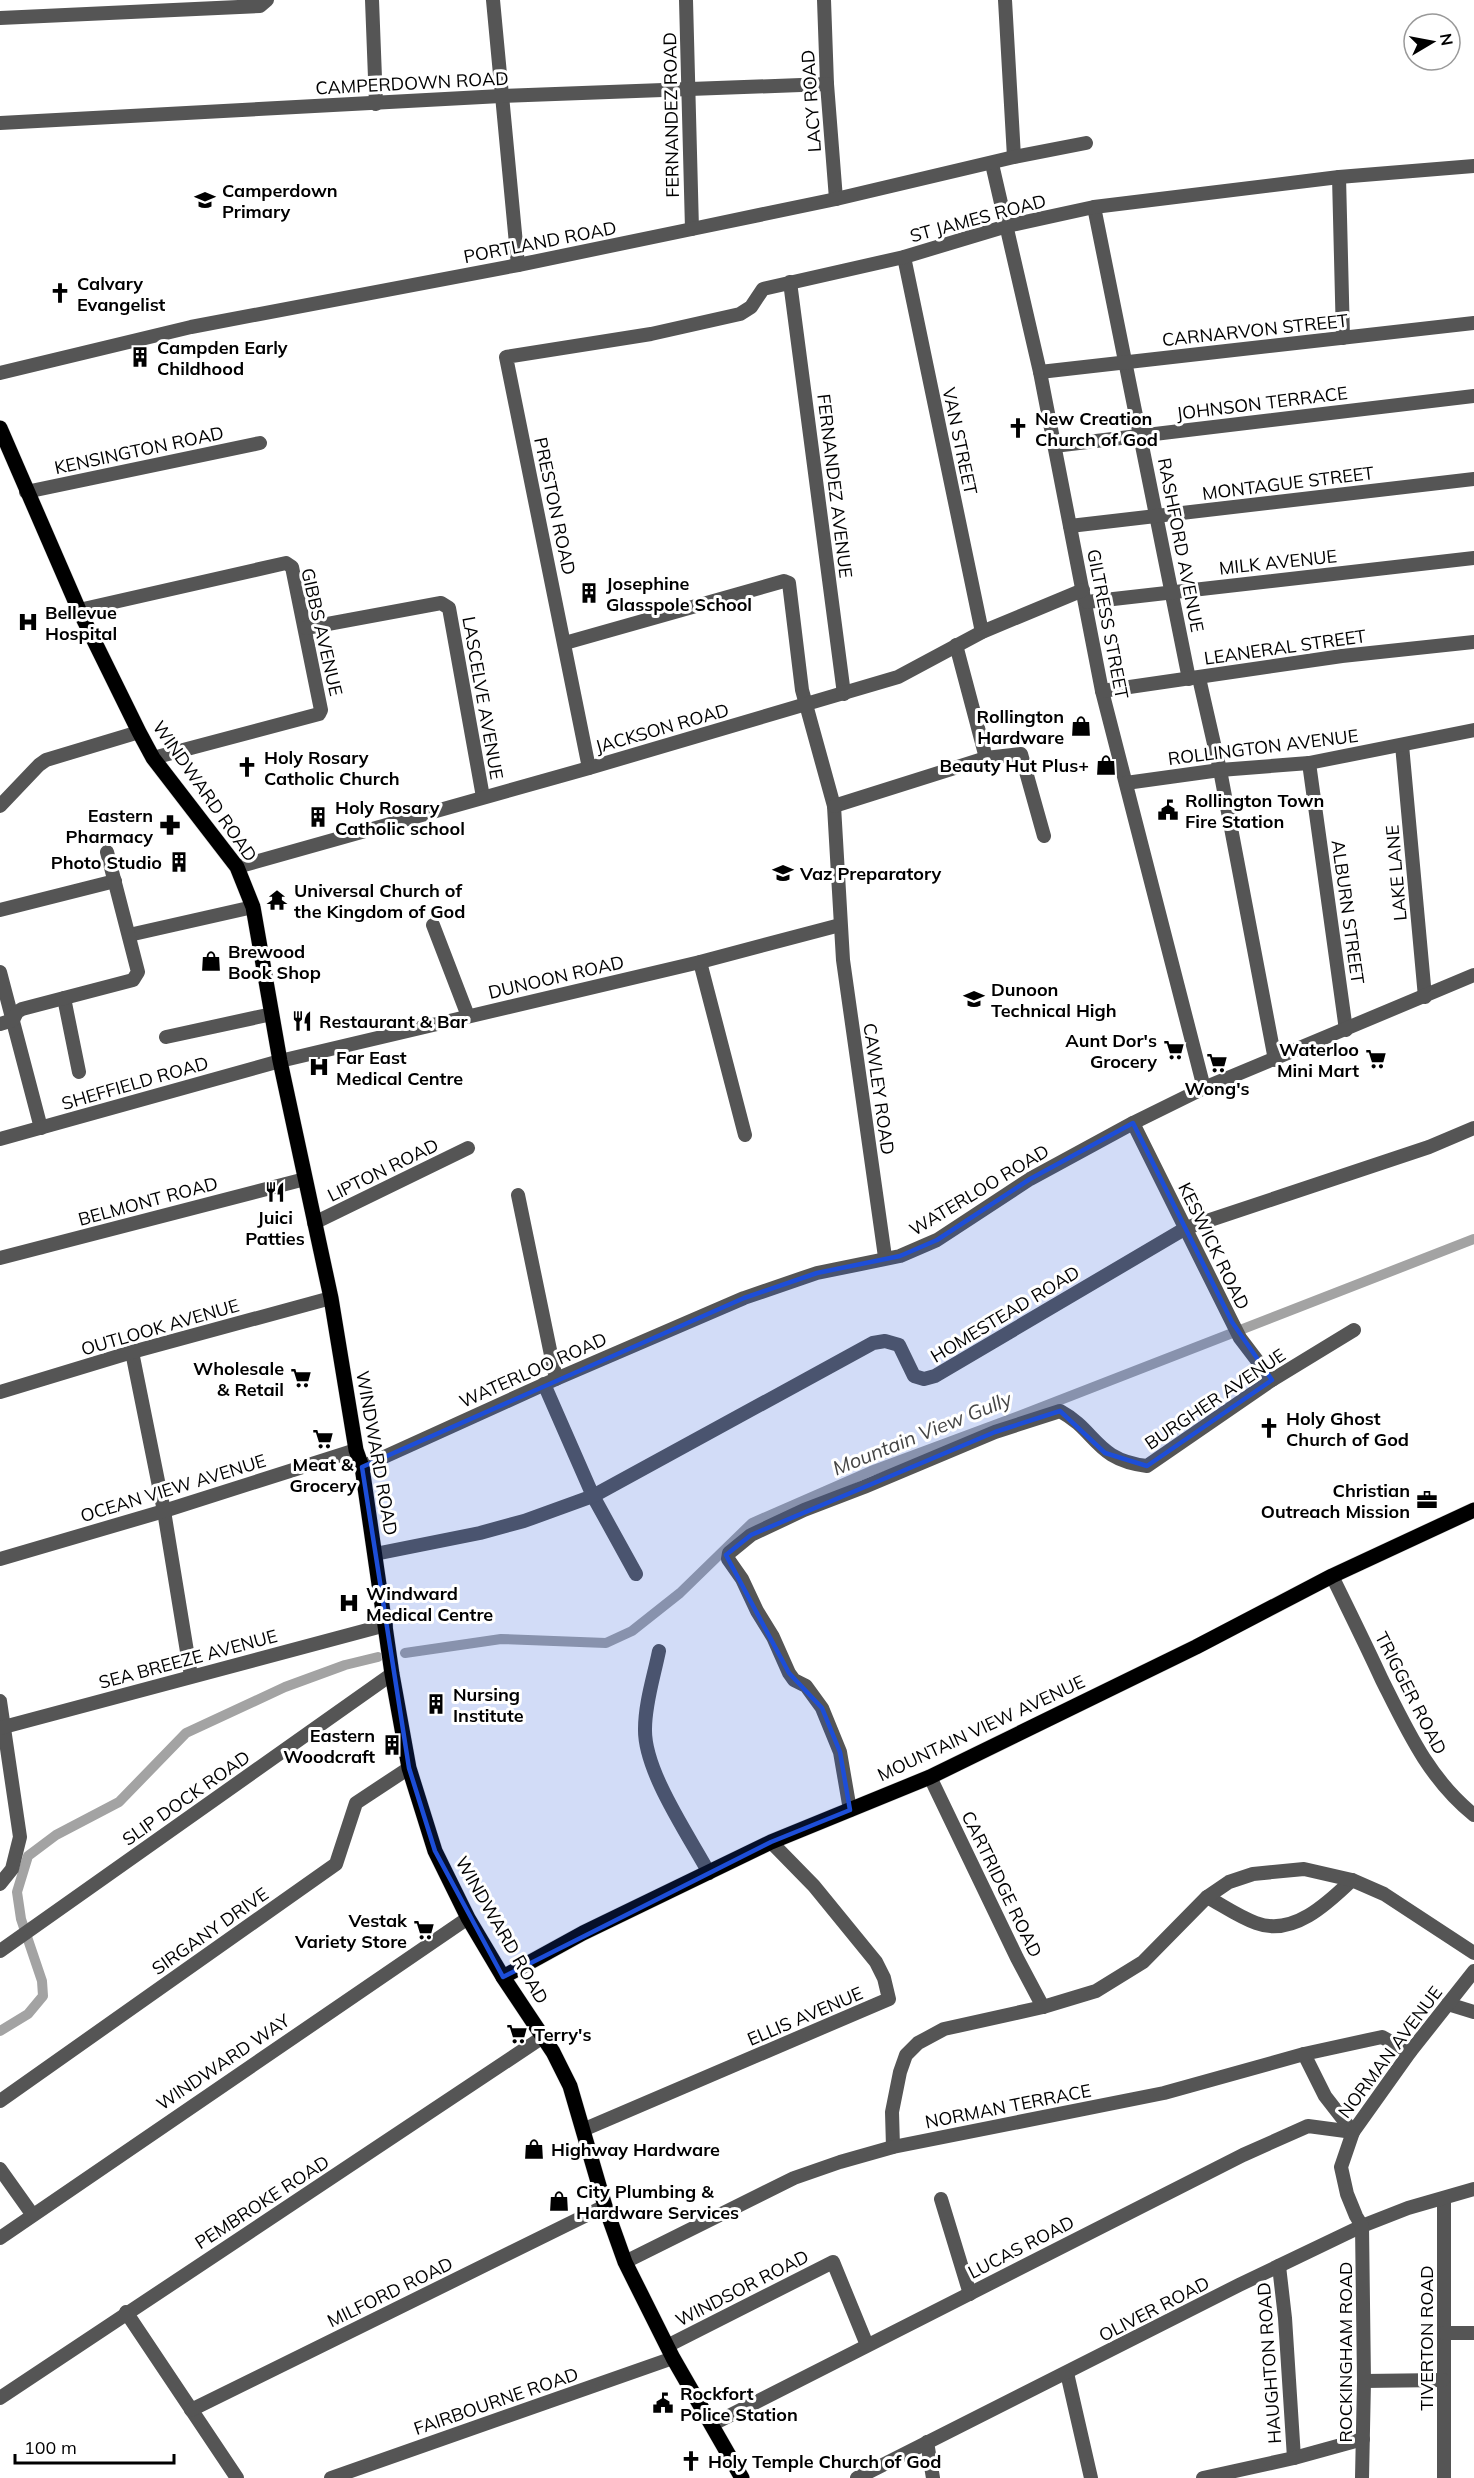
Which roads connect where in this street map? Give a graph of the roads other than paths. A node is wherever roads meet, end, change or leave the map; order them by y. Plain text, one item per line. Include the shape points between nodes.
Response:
1 (73, 0) edge
2 (372, 0) edge
3 (493, 0) edge
4 (686, 0) edge
5 (824, 0) edge
6 (1005, 0) edge
7 (265, 2) edge
8 (74, 15) junction
9 (0, 18) edge
10 (827, 84) junction
11 (688, 88) junction
12 (501, 96) junction
13 (376, 104) junction
14 (0, 123) edge
15 (1086, 143) dead end
16 (1014, 157) junction
17 (992, 164) junction
18 (1474, 166) edge
19 (1338, 177) junction
20 (836, 199) junction
21 (1094, 207) junction
22 (1007, 226) junction
23 (692, 229) junction
24 (904, 257) junction
25 (518, 265) junction
26 (790, 282) junction
27 (1474, 323) edge
28 (1343, 338) junction
29 (507, 357) joint
30 (1125, 362) junction
31 (1040, 372) junction
32 (0, 373) edge
33 (1474, 396) edge
34 (0, 428) edge
35 (1140, 436) junction
36 (260, 443) dead end
37 (1054, 446) junction
38 (1474, 479) edge
39 (26, 492) junction
40 (1156, 516) junction
41 (1070, 526) junction
42 (1474, 558) edge
43 (1172, 592) junction
44 (1085, 596) junction
45 (79, 610) junction
46 (306, 628) junction
47 (982, 632) junction
48 (1474, 642) edge
49 (565, 643) junction
50 (956, 645) junction
51 (1194, 679) junction
52 (1102, 691) junction
53 (844, 694) junction
54 (805, 705) junction
55 (1474, 730) edge
56 (139, 732) junction
57 (1402, 745) junction
58 (153, 758) junction
59 (986, 758) junction
60 (1309, 762) junction
61 (589, 768) junction
62 (1221, 770) junction
63 (1126, 783) junction
64 (483, 797) junction
65 (0, 806) edge
66 (834, 806) junction
67 (1044, 836) dead end
68 (107, 852) dead end
69 (237, 867) junction
70 (115, 881) junction
71 (253, 907) junction
72 (0, 910) edge
73 (433, 925) dead end
74 (840, 925) junction
75 (129, 935) junction
76 (700, 962) junction
77 (0, 972) edge
78 (1474, 975) edge
79 (1425, 997) junction
80 (64, 998) junction
81 (272, 1014) junction
82 (468, 1016) junction
83 (6, 1022) edge
84 (1346, 1030) junction
85 (166, 1037) dead end
86 (1275, 1060) junction
87 (280, 1061) junction
88 (79, 1071) dead end
89 (1204, 1088) junction
90 (1133, 1123) junction
91 (41, 1128) junction
92 (1474, 1128) edge
93 (745, 1135) dead end
94 (0, 1139) edge
95 (468, 1148) dead end
96 (305, 1179) junction
97 (518, 1195) dead end
98 (314, 1223) junction
99 (1186, 1228) junction
100 (885, 1257) junction
101 (0, 1258) edge
102 (331, 1298) junction
103 (1354, 1330) dead end
104 (132, 1352) junction
105 (1272, 1380) junction
106 (550, 1382) junction
107 (0, 1392) edge
108 (356, 1450) junction
109 (362, 1467) junction
110 (593, 1496) junction
111 (1474, 1510) edge
112 (165, 1511) junction
113 (375, 1554) junction
114 (0, 1559) edge
115 (636, 1574) dead end
116 (1332, 1576) junction
117 (386, 1625) junction
118 (659, 1651) dead end
119 (392, 1674) junction
120 (191, 1676) junction
121 (0, 1701) edge
122 (2, 1727) edge
123 (410, 1768) junction
124 (930, 1777) junction
125 (850, 1810) junction
126 (1474, 1815) edge
127 (771, 1842) junction
128 (709, 1873) junction
129 (1352, 1880) junction
130 (0, 1884) edge
131 (1206, 1897) junction
132 (468, 1918) junction
133 (0, 1951) edge
134 (1474, 1953) edge
135 (1474, 1971) edge
136 (503, 1977) junction
137 (1448, 2004) junction
138 (1043, 2007) junction
139 (1474, 2012) edge
140 (543, 2037) junction
141 (1410, 2052) junction
142 (1304, 2054) junction
143 (0, 2101) edge
144 (585, 2130) junction
145 (1353, 2132) junction
146 (893, 2147) junction
147 (0, 2169) edge
148 (1474, 2189) edge
149 (941, 2199) dead end
150 (1444, 2199) junction
151 (605, 2206) junction
152 (32, 2214) junction
153 (1362, 2226) junction
154 (0, 2238) edge
155 (625, 2262) junction
156 (1279, 2266) junction
157 (970, 2294) junction
158 (126, 2312) junction
159 (1444, 2333) junction
160 (1474, 2333) edge
161 (867, 2345) junction
162 (670, 2352) junction
163 (1067, 2373) junction
164 (1443, 2380) junction
165 (1364, 2382) junction
166 (0, 2398) edge
167 (191, 2410) junction
168 (713, 2424) junction
169 (1363, 2439) junction
170 (927, 2442) junction
171 (1294, 2458) junction
172 (1231, 2474) edge
173 (237, 2478) edge
174 (332, 2478) edge
175 (742, 2478) edge
176 (857, 2478) edge
177 (933, 2478) edge
178 (1091, 2478) edge
179 (1203, 2478) edge
180 (1362, 2478) edge
181 (1444, 2478) edge

1 - 8 street
2 - 13 street
3 - 12 street
4 - 11 street, FERNANDEZ ROAD
5 - 10 street, LACY ROAD
6 - 16 street
7 - 8 street
8 - 9 street
10 - 11 street, CAMPERDOWN ROAD
10 - 20 street, LACY ROAD
11 - 12 street, CAMPERDOWN ROAD
11 - 23 street, FERNANDEZ ROAD
12 - 13 street, CAMPERDOWN ROAD
12 - 25 street
13 - 14 street, CAMPERDOWN ROAD
15 - 16 street, PORTLAND ROAD
16 - 17 street, PORTLAND ROAD
17 - 20 street, PORTLAND ROAD
17 - 22 street, GILTRESS STREET
18 - 19 street, ST JAMES ROAD
19 - 21 street, ST JAMES ROAD
19 - 28 street
20 - 23 street, PORTLAND ROAD
21 - 22 street, ST JAMES ROAD
21 - 30 street, RASHFORD AVENUE
22 - 24 street, ST JAMES ROAD
22 - 31 street, GILTRESS STREET
23 - 25 street, PORTLAND ROAD
24 - 26 street, ST JAMES ROAD
24 - 47 street, VAN STREET
25 - 32 street, PORTLAND ROAD via 190,327
26 - 29 street, ST JAMES ROAD via 763,290 751,307 740,314 651,334
26 - 53 street, FERNANDEZ AVENUE
27 - 28 street, CARNARVON STREET
28 - 30 street, CARNARVON STREET
29 - 49 street, PRESTON ROAD
30 - 31 street, CARNARVON STREET
30 - 35 street, RASHFORD AVENUE
31 - 37 street, GILTRESS STREET
33 - 35 street, JOHNSON TERRACE
34 - 39 main road, WINDWARD ROAD
35 - 37 street, JOHNSON TERRACE
35 - 40 street, RASHFORD AVENUE
36 - 39 street, KENSINGTON ROAD
37 - 41 street, GILTRESS STREET
38 - 40 street, MONTAGUE STREET
39 - 45 main road, WINDWARD ROAD
40 - 41 street, MONTAGUE STREET
40 - 43 street, RASHFORD AVENUE
41 - 44 street, GILTRESS STREET
42 - 43 street, MILK AVENUE
43 - 44 street, MILK AVENUE
43 - 51 street, RASHFORD AVENUE
44 - 47 street, JACKSON ROAD
44 - 52 street, GILTRESS STREET
45 - 46 street, GIBBS AVENUE via 286,563 292,567
45 - 56 main road, WINDWARD ROAD
46 - 58 street, GIBBS AVENUE via 319,714
46 - 64 street, LASCELVE AVENUE via 445,604 449,608
47 - 50 street, JACKSON ROAD
48 - 51 street, LEANERAL STREET via 1342,656
49 - 54 street, CAWLEY ROAD via 788,581
49 - 61 street, PRESTON ROAD
50 - 53 street, JACKSON ROAD via 898,677
50 - 59 street
51 - 52 street, LEANERAL STREET
51 - 62 street, RASHFORD AVENUE
52 - 63 street, GILTRESS STREET
53 - 54 street, JACKSON ROAD
54 - 61 street, JACKSON ROAD
54 - 66 street, CAWLEY ROAD
55 - 57 street, ROLLINGTON AVENUE
56 - 58 main road, WINDWARD ROAD
56 - 65 street via 46,760
57 - 60 street, ROLLINGTON AVENUE
57 - 79 street, LAKE LANE
58 - 69 main road, WINDWARD ROAD
59 - 66 street
59 - 67 street via 1021,754
60 - 62 street, ROLLINGTON AVENUE
60 - 84 street, ALBURN STREET
61 - 64 street, JACKSON ROAD
62 - 63 street, ROLLINGTON AVENUE
62 - 86 street, RASHFORD AVENUE
63 - 89 street, GILTRESS STREET
64 - 69 street, JACKSON ROAD
66 - 74 street, CAWLEY ROAD
68 - 70 street
69 - 71 main road, WINDWARD ROAD
70 - 72 street
70 - 75 street
71 - 75 street
71 - 81 main road, WINDWARD ROAD
73 - 82 street
74 - 76 street, DUNOON ROAD
74 - 100 street, CAWLEY ROAD
75 - 80 street via 138,972 133,980
76 - 82 street, DUNOON ROAD
76 - 93 street
77 - 83 street
78 - 79 street, WATERLOO ROAD
79 - 84 street, WATERLOO ROAD
80 - 83 street via 22,1009
80 - 88 street
81 - 85 street
81 - 87 main road, WINDWARD ROAD
82 - 87 street, DUNOON ROAD
83 - 91 street
84 - 86 street, WATERLOO ROAD
86 - 89 street, WATERLOO ROAD
87 - 91 street, SHEFFIELD ROAD
87 - 96 main road, WINDWARD ROAD
89 - 90 street, WATERLOO ROAD
90 - 99 street, KESWICK ROAD
90 - 100 street, WATERLOO ROAD via 1030,1179 937,1240 900,1256
91 - 94 street, SHEFFIELD ROAD
92 - 99 street, HOMESTEAD ROAD via 1429,1147
95 - 98 street, LIPTON ROAD
96 - 98 main road, WINDWARD ROAD
96 - 101 street, BELMONT ROAD
97 - 106 street
98 - 102 main road, WINDWARD ROAD
99 - 105 street, KESWICK ROAD via 1240,1338
99 - 110 street, HOMESTEAD ROAD via 935,1376 914,1376 899,1345 873,1343
100 - 106 street, WATERLOO ROAD via 817,1273 744,1298
102 - 104 street, OUTLOOK AVENUE
102 - 108 main road, WINDWARD ROAD
103 - 105 street, BURGHER AVENUE
104 - 107 street, OUTLOOK AVENUE
104 - 112 street
105 - 125 street, BURGHER AVENUE via 1147,1466 1123,1462 1105,1452 1060,1411 995,1432 794,1514 751,1535 729,1553 789,1673 806,1686 822,1708 840,1752
106 - 109 street, WATERLOO ROAD
106 - 110 street
108 - 109 main road, WINDWARD ROAD
108 - 112 street, OCEAN VIEW AVENUE
109 - 113 main road, WINDWARD ROAD
110 - 113 street, HOMESTEAD ROAD via 502,1527
110 - 115 street
111 - 116 main road, MOUNTAIN VIEW AVENUE
112 - 114 street, OCEAN VIEW AVENUE
112 - 120 street
113 - 117 main road, WINDWARD ROAD
116 - 124 main road, MOUNTAIN VIEW AVENUE
116 - 126 street, TRIGGER ROAD via 1409,1734 1429,1767
117 - 119 main road, WINDWARD ROAD
117 - 120 street, SEA BREEZE AVENUE
118 - 128 street via 645,1728 647,1747 654,1771
119 - 123 main road, WINDWARD ROAD
119 - 133 street, SLIP DOCK ROAD
120 - 122 street, SEA BREEZE AVENUE
121 - 122 street
122 - 130 street via 20,1837 12,1869
123 - 132 main road, WINDWARD ROAD via 435,1851
123 - 143 street, SIRGANY DRIVE via 356,1803 336,1864
124 - 125 main road, MOUNTAIN VIEW AVENUE
124 - 138 street, CARTRIDGE ROAD
125 - 127 main road, MOUNTAIN VIEW AVENUE
127 - 128 main road, MOUNTAIN VIEW AVENUE
127 - 144 street, ELLIS AVENUE via 814,1886 876,1962 889,2000
128 - 136 main road, MOUNTAIN VIEW AVENUE via 582,1933
129 - 131 street via 1304,1869 1253,1874 1228,1882
129 - 131 street via 1317,1910 1283,1925 1255,1923
129 - 134 street via 1384,1894
131 - 138 street via 1143,1962 1096,1991
132 - 136 main road, WINDWARD ROAD
132 - 152 street, WINDWARD WAY
135 - 137 street, NORMAN AVENUE
136 - 140 main road, WINDWARD ROAD
137 - 139 street
137 - 141 street, NORMAN AVENUE
138 - 146 street via 944,2029 918,2043 906,2055 900,2072 892,2112
140 - 144 main road, WINDWARD ROAD via 570,2086
140 - 158 street, PEMBROKE ROAD
141 - 142 street, NORMAN TERRACE via 1382,2037
141 - 145 street, NORMAN AVENUE
142 - 145 street via 1325,2096
142 - 146 street, NORMAN TERRACE via 1164,2093
144 - 151 main road, WINDWARD ROAD
145 - 153 street, NORMAN AVENUE via 1341,2167 1347,2194
145 - 157 street, LUCAS ROAD via 1308,2126
146 - 155 street, NORMAN TERRACE via 794,2178
147 - 152 street
148 - 150 street, OLIVER ROAD
149 - 157 street
150 - 153 street, OLIVER ROAD
150 - 159 street, TIVERTON ROAD
151 - 155 main road, WINDWARD ROAD
151 - 167 street, MILFORD ROAD
152 - 154 street, WINDWARD WAY
153 - 156 street, OLIVER ROAD
153 - 165 street, ROCKINGHAM ROAD
155 - 162 main road, WINDWARD ROAD
156 - 163 street, OLIVER ROAD
156 - 171 street, HAUGHTON ROAD
157 - 161 street, LUCAS ROAD
158 - 166 street, PEMBROKE ROAD
158 - 167 street
159 - 160 street
159 - 164 street, TIVERTON ROAD
161 - 162 street, WINDSOR ROAD via 833,2262
161 - 168 street, LUCAS ROAD
162 - 168 main road, WINDWARD ROAD
162 - 174 street, FAIRBOURNE ROAD
163 - 170 street, OLIVER ROAD
163 - 178 street
164 - 165 street
164 - 181 street, TIVERTON ROAD
165 - 169 street, ROCKINGHAM ROAD
167 - 173 street
168 - 175 main road, WINDWARD ROAD
169 - 171 street
169 - 180 street, ROCKINGHAM ROAD
170 - 176 street, OLIVER ROAD
170 - 177 street
171 - 172 street
172 - 179 street

